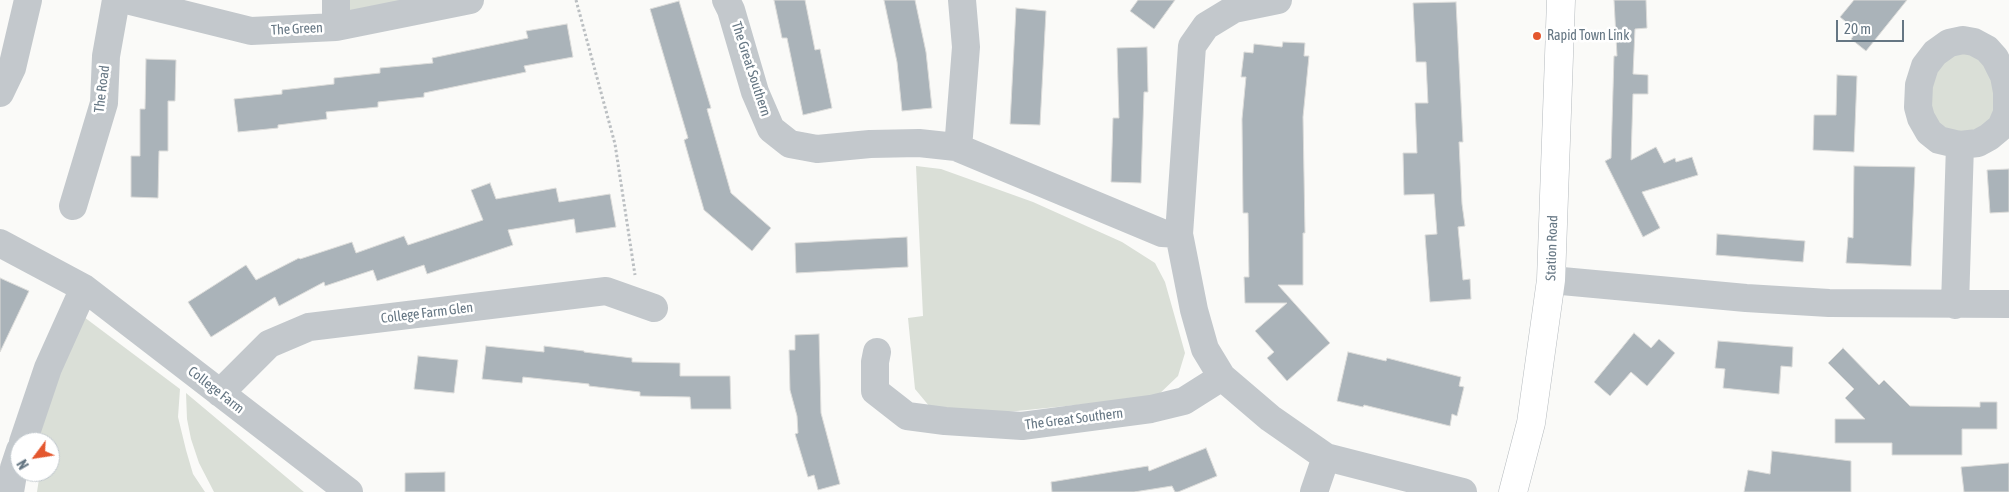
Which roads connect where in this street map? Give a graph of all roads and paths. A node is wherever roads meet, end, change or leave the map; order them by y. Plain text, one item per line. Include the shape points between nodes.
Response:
1 (28, 0) edge
2 (116, 0) edge
3 (126, 0) edge
4 (336, 0) edge
5 (470, 0) edge
6 (576, 0) edge
7 (726, 0) edge
8 (962, 0) edge
9 (1278, 0) edge
10 (1561, 0) edge
11 (336, 27) junction
12 (6, 69) edge
13 (0, 94) edge
14 (1960, 145) dead end
15 (956, 147) junction
16 (73, 206) dead end
17 (1179, 234) junction
18 (0, 243) edge
19 (1551, 280) junction
20 (84, 288) junction
21 (2009, 304) edge
22 (647, 305) joint
23 (1955, 305) junction
24 (877, 352) dead end
25 (1222, 376) junction
26 (220, 393) junction
27 (26, 432) edge
28 (1326, 457) junction
29 (349, 492) edge
30 (1314, 492) edge
31 (1462, 492) edge
32 (1513, 492) edge

1 - 12 street
2 - 16 street, The Road via 106,56 104,103
3 - 11 street, The Green via 251,31
4 - 11 street
5 - 11 street, The Green
6 - 22 path via 615,144
7 - 15 street, The Great Southern via 755,92 771,129 790,144 817,149 919,143
8 - 15 street via 966,47
9 - 17 street via 1234,9 1206,26 1192,46
10 - 19 main road, Station Road
12 - 13 street
14 - 23 street
15 - 17 street, The Great Southern via 1162,233
17 - 25 street via 1205,349
18 - 20 street, College Farm
19 - 23 street via 1746,298
19 - 32 main road, Station Road via 1531,423
20 - 26 street, College Farm
20 - 27 street via 48,368
21 - 23 street
22 - 26 street, College Farm Glen via 606,291 309,327 269,344
24 - 25 street, The Great Southern via 875,391 907,416 944,421 1022,426 1151,409 1184,400
25 - 28 street via 1270,418
26 - 29 street, College Farm
28 - 30 street
28 - 31 street

